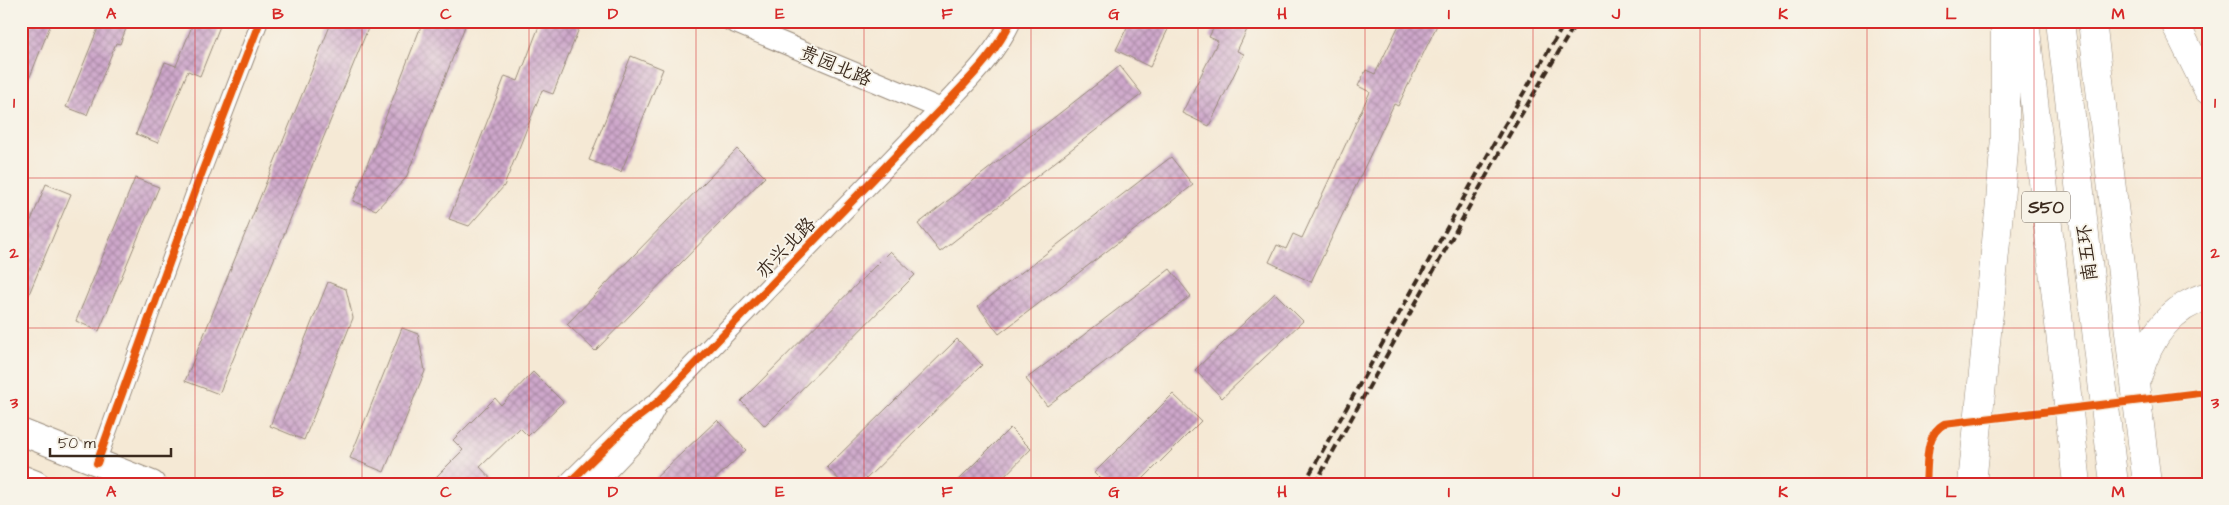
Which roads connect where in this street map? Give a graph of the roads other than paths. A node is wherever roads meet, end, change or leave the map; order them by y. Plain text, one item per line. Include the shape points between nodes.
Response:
1 (260, 21) edge
2 (731, 21) edge
3 (1011, 21) edge
4 (2005, 21) edge
5 (2025, 21) edge
6 (2060, 21) edge
7 (2092, 21) edge
8 (2174, 21) edge
9 (2208, 90) edge
10 (941, 109) junction
11 (2208, 296) edge
12 (2136, 383) junction
13 (658, 402) junction
14 (21, 432) edge
15 (98, 462) junction
16 (21, 478) edge
17 (36, 484) edge
18 (152, 484) edge
19 (568, 484) edge
20 (594, 484) edge
21 (1972, 484) edge
22 (2077, 484) edge
23 (2114, 484) edge
24 (2147, 484) edge

1 - 15 street
2 - 10 street, 贵园北路
3 - 10 street, 亦兴北路 via 1004,36 980,67
4 - 21 highway via 2004,146
5 - 22 highway, 南五环 / S50
6 - 23 highway, 南五环 / S50
7 - 12 highway
8 - 9 highway
10 - 13 street, 亦兴北路
11 - 12 highway via 2186,305 2170,317 2154,336 2144,355
12 - 24 highway
13 - 19 street, 亦兴北路 via 628,424
13 - 20 street, 亦兴北路 via 640,436
14 - 15 main road
15 - 18 main road
16 - 17 main road

